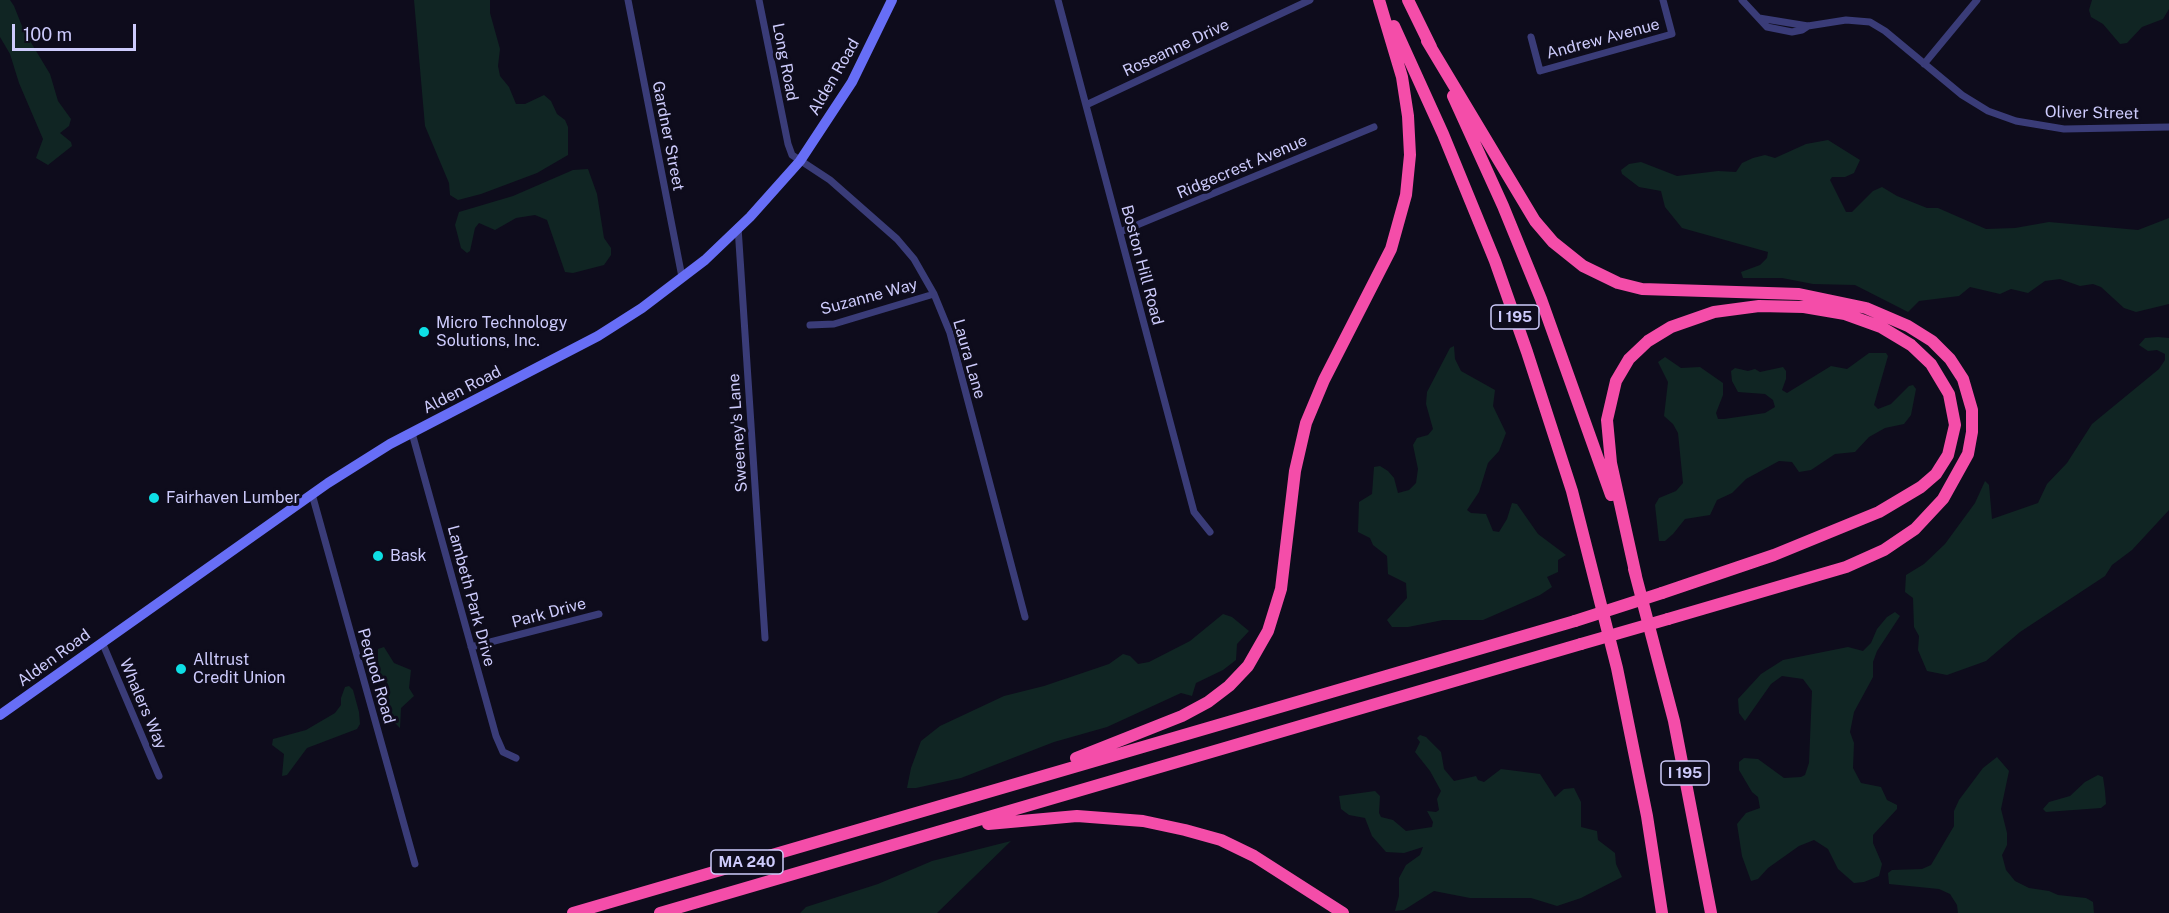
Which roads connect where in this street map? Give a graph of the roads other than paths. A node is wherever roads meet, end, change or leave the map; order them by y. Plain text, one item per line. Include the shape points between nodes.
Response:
1 (628, 0) edge
2 (759, 0) edge
3 (892, 0) edge
4 (1058, 0) edge
5 (1310, 0) edge
6 (1381, 0) edge
7 (1408, 0) edge
8 (1663, 0) edge
9 (1742, 0) edge
10 (1977, 0) edge
11 (1531, 37) dead end
12 (1427, 40) junction
13 (1924, 64) junction
14 (1086, 105) junction
15 (1374, 127) dead end
16 (2169, 128) edge
17 (800, 161) junction
18 (738, 227) junction
19 (1120, 232) junction
20 (682, 277) junction
21 (934, 294) junction
22 (810, 325) dead end
23 (412, 433) junction
24 (312, 494) junction
25 (1209, 532) dead end
26 (1636, 576) junction
27 (599, 614) dead end
28 (1025, 617) dead end
29 (765, 638) dead end
30 (102, 642) junction
31 (471, 647) junction
32 (0, 716) edge
33 (516, 758) dead end
34 (159, 776) dead end
35 (1017, 784) junction
36 (946, 830) junction
37 (414, 864) dead end
38 (573, 913) edge
39 (660, 913) edge
40 (1343, 913) edge
41 (1662, 913) edge
42 (1711, 913) edge

1 - 20 street, Gardner Street
2 - 17 street, Long Road via 788,144 792,155
3 - 17 main road, Alden Road via 852,82
4 - 14 street, Boston Hill Road
5 - 14 street, Roseanne Drive
6 - 35 highway via 1408,116 1406,195 1387,256 1306,423 1295,471 1281,589 1268,632 1239,676 1196,710
6 - 41 highway, I 195 via 1443,134 1495,261 1572,490 1617,668
7 - 12 highway, I 195
8 - 11 street, Andrew Avenue via 1672,34 1540,70
9 - 13 street, Oliver Street via 1762,25 1782,31 1846,20 1864,21 1885,31
10 - 13 street
12 - 26 highway, I 195 via 1495,187 1541,299 1589,427
12 - 36 highway, bridge via 1535,221 1553,242 1583,266 1618,283 1642,289 1799,294 1833,299 1866,308 1932,341 1963,379 1972,410 1968,454 1946,494 1915,529 1854,564
13 - 16 street, Oliver Street via 1971,101 2016,121 2064,129
14 - 19 street, Boston Hill Road
15 - 19 street, Ridgecrest Avenue
17 - 18 main road, Alden Road
17 - 21 street, Laura Lane via 830,180 897,239
18 - 20 main road, Alden Road
18 - 29 street, Sweeney's Lane
19 - 25 street, Boston Hill Road via 1194,512
20 - 23 main road, Alden Road via 598,336
21 - 22 street, Suzanne Way via 834,324
21 - 28 street, Laura Lane via 950,333
23 - 24 main road, Alden Road
23 - 31 street, Lambeth Park Drive
24 - 30 main road, Alden Road
24 - 37 street, Pequod Road
26 - 35 highway, bridge via 1611,463 1607,420 1616,381 1629,359 1648,341 1714,312 1788,306 1871,322 1902,339 1931,364 1949,394 1955,425 1948,455 1922,488 1880,512 1774,555 1575,621
26 - 42 highway, I 195 via 1672,712
27 - 31 street, Park Drive
30 - 32 main road, Alden Road
30 - 34 street, Whalers Way
31 - 33 street, Lambeth Park Drive via 498,742 503,752
35 - 38 highway, MA 240
36 - 39 highway, MA 240
36 - 40 highway via 1058,816 1166,825 1236,847

